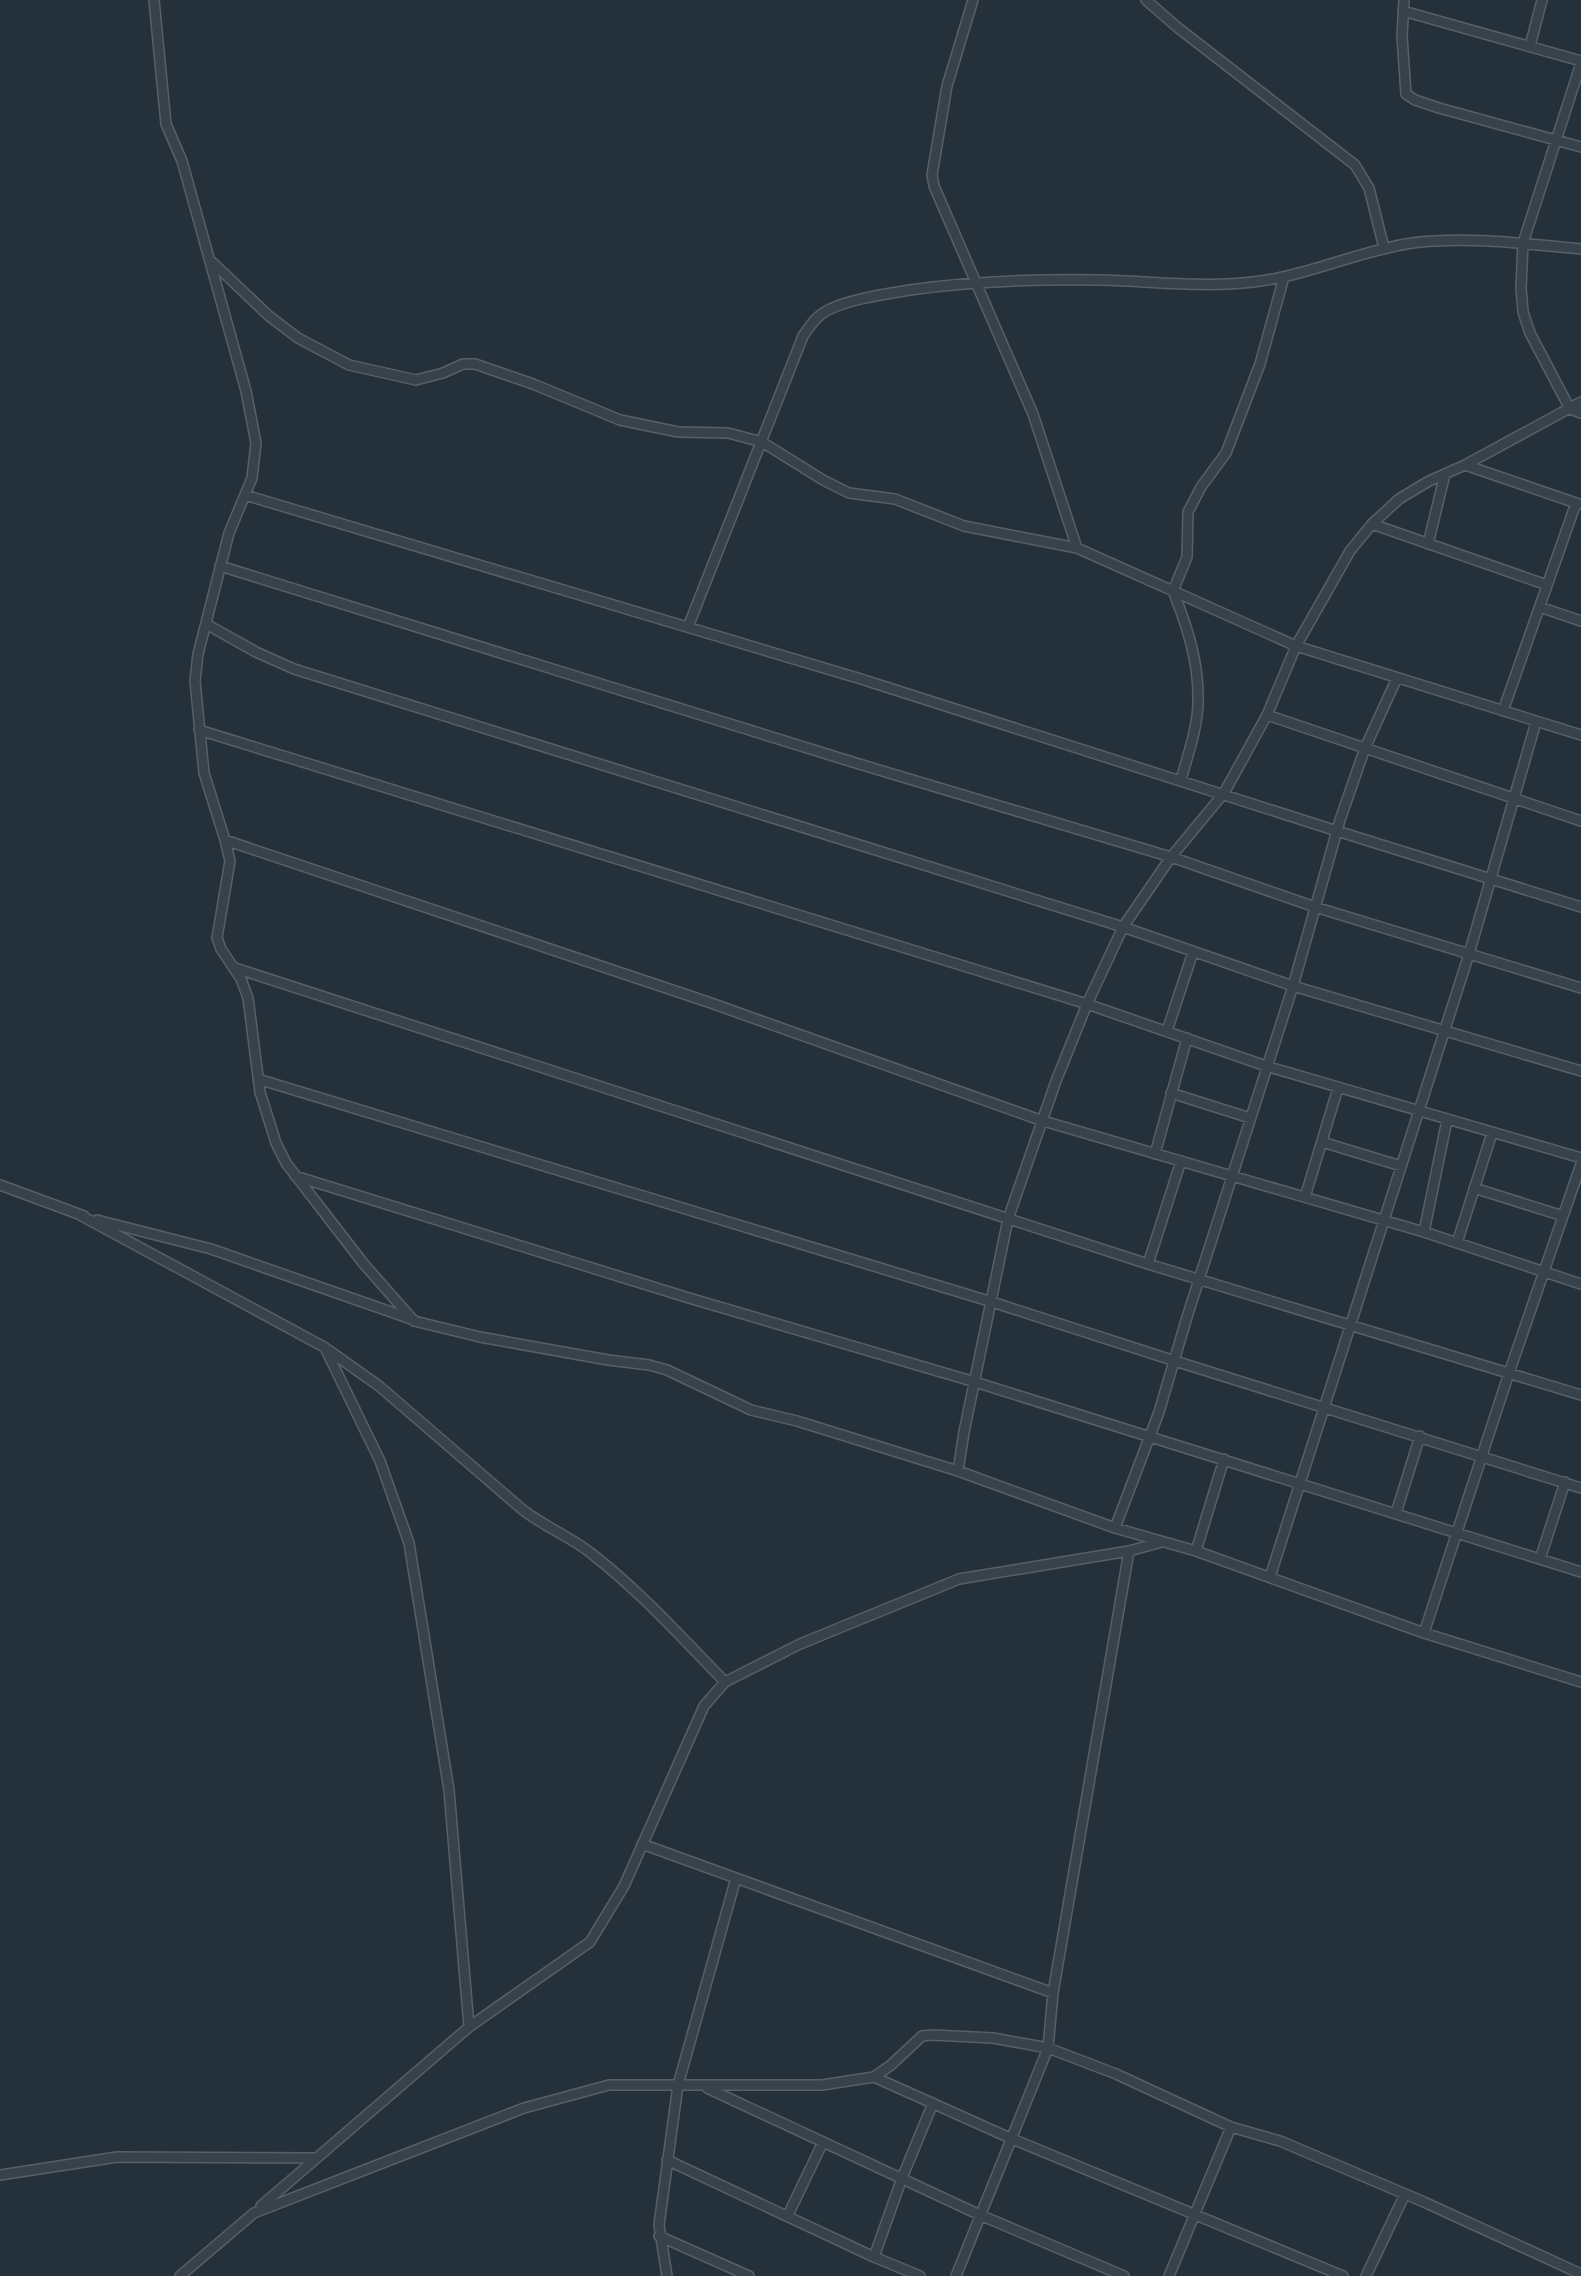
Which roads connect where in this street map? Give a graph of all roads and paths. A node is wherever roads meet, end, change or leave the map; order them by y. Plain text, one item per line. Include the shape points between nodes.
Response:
1 (155, 0) edge
2 (973, 0) edge
3 (1146, 0) edge
4 (1404, 0) edge
5 (1542, 0) edge
6 (1403, 11) junction
7 (1530, 47) junction
8 (1581, 62) edge
9 (1555, 140) junction
10 (1581, 148) edge
11 (1523, 243) junction
12 (1384, 248) junction
13 (1581, 249) edge
14 (208, 258) junction
15 (1284, 277) junction
16 (974, 282) junction
17 (1581, 402) edge
18 (1570, 409) junction
19 (1581, 413) edge
20 (762, 442) junction
21 (1465, 465) junction
22 (1445, 474) junction
23 (245, 495) junction
24 (1579, 504) edge
25 (1372, 524) junction
26 (1428, 544) junction
27 (1077, 548) junction
28 (220, 566) junction
29 (1547, 585) junction
30 (1174, 591) junction
31 (1540, 607) junction
32 (1581, 621) edge
33 (206, 624) junction
34 (688, 627) junction
35 (1296, 646) junction
36 (1397, 678) junction
37 (1503, 711) junction
38 (1267, 715) junction
39 (1536, 722) junction
40 (199, 730) junction
41 (1581, 735) edge
42 (1365, 748) junction
43 (1181, 780) junction
44 (1224, 793) junction
45 (1514, 799) junction
46 (1581, 821) edge
47 (1337, 831) junction
48 (225, 840) junction
49 (1171, 857) junction
50 (1491, 878) junction
51 (1315, 907) junction
52 (1581, 907) edge
53 (1123, 928) junction
54 (1194, 951) junction
55 (1469, 954) junction
56 (235, 968) junction
57 (1293, 986) junction
58 (1581, 988) edge
59 (1087, 1004) junction
60 (1444, 1030) junction
61 (1167, 1031) junction
62 (1186, 1038) junction
63 (1266, 1066) junction
64 (1581, 1070) edge
65 (258, 1079) junction
66 (1338, 1088) junction
67 (1171, 1093) junction
68 (1419, 1112) junction
69 (1250, 1118) junction
70 (1040, 1120) junction
71 (1447, 1120) junction
72 (1492, 1133) junction
73 (1322, 1142) junction
74 (1155, 1154) junction
75 (1581, 1158) edge
76 (1181, 1161) junction
77 (1581, 1164) edge
78 (1401, 1166) junction
79 (295, 1176) junction
80 (1233, 1176) junction
81 (0, 1185) edge
82 (1474, 1188) junction
83 (1305, 1198) junction
84 (80, 1215) junction
85 (1563, 1216) junction
86 (1008, 1219) junction
87 (1383, 1220) junction
88 (1424, 1232) junction
89 (1457, 1243) junction
90 (1148, 1264) junction
91 (1545, 1272) junction
92 (1199, 1279) junction
93 (1581, 1284) edge
94 (992, 1301) junction
95 (414, 1321) junction
96 (1352, 1324) junction
97 (324, 1347) junction
98 (1175, 1361) junction
99 (1509, 1373) junction
100 (975, 1381) junction
101 (1581, 1395) edge
102 (1325, 1407) junction
103 (1150, 1436) junction
104 (1420, 1436) junction
105 (1483, 1456) junction
106 (1224, 1459) junction
107 (958, 1471) junction
108 (1300, 1482) junction
109 (1565, 1482) junction
110 (1581, 1488) edge
111 (1396, 1513) junction
112 (1115, 1528) junction
113 (1457, 1533) junction
114 (1164, 1542) junction
115 (1129, 1550) junction
116 (1196, 1551) junction
117 (1540, 1559) junction
118 (1581, 1572) edge
119 (1270, 1577) junction
120 (1424, 1633) junction
121 (725, 1682) junction
122 (1581, 1682) edge
123 (642, 1844) junction
124 (736, 1878) junction
125 (1053, 1993) junction
126 (469, 2027) junction
127 (1048, 2048) junction
128 (874, 2077) junction
129 (678, 2085) junction
130 (702, 2085) junction
131 (933, 2104) junction
132 (1231, 2127) junction
133 (1010, 2138) junction
134 (823, 2141) junction
135 (317, 2158) junction
136 (667, 2160) junction
137 (0, 2175) edge
138 (902, 2178) junction
139 (1405, 2194) junction
140 (254, 2213) junction
141 (1194, 2214) junction
142 (788, 2215) junction
143 (980, 2215) junction
144 (659, 2236) junction
145 (874, 2257) junction
146 (1581, 2274) edge
147 (180, 2276) edge
148 (667, 2276) edge
149 (749, 2276) edge
150 (920, 2276) edge
151 (956, 2276) edge
152 (1124, 2276) edge
153 (1168, 2276) edge
154 (1343, 2276) edge
155 (1366, 2276) edge

1 - 14 street via 166,124 182,161
2 - 16 street via 947,86 932,175
3 - 12 street via 1355,165 1369,188
4 - 6 street
5 - 7 street
6 - 7 street
6 - 9 street via 1406,94 1439,108
7 - 8 street
8 - 9 street
9 - 10 street
9 - 11 street
11 - 12 street via 1414,243
11 - 13 street
11 - 18 street via 1523,312
12 - 15 street
14 - 20 street via 269,316 298,338 349,365 416,380 475,364 620,420 678,432 728,433
14 - 23 street via 256,443
15 - 16 street via 1252,283
15 - 30 street via 1261,364 1227,453 1188,512 1187,557
16 - 20 street via 880,295 829,309 815,319 803,336
16 - 27 street via 1033,414
17 - 18 street
18 - 19 street
18 - 21 street
20 - 27 street via 849,493 895,499 964,526
20 - 34 street
21 - 22 street
21 - 24 street
22 - 25 street via 1399,499
22 - 26 street
23 - 28 street
23 - 34 street
24 - 29 street
25 - 26 street
25 - 35 street via 1350,551
26 - 29 street
27 - 30 street
28 - 33 street
28 - 49 street
29 - 31 street
30 - 35 street
30 - 43 street via 1189,631 1198,702
31 - 32 street
31 - 37 street
33 - 40 street via 195,681
33 - 53 street via 294,669
34 - 43 street
35 - 36 street
35 - 38 street
36 - 37 street
36 - 42 street
37 - 39 street
38 - 42 street
38 - 44 street
39 - 41 street
39 - 45 street
40 - 48 street via 204,773
40 - 59 street
42 - 45 street
42 - 47 street
43 - 44 street
44 - 47 street
44 - 49 street
45 - 46 street
45 - 50 street
47 - 50 street
47 - 51 street
48 - 56 street via 229,874 217,937
48 - 70 street
49 - 51 street
49 - 53 street
50 - 52 street
50 - 55 street
51 - 55 street
51 - 57 street
53 - 54 street
53 - 59 street
54 - 57 street
54 - 61 street
55 - 58 street
55 - 60 street
56 - 65 street via 248,998
56 - 86 street
57 - 60 street
57 - 63 street
59 - 61 street
59 - 70 street
60 - 64 street
60 - 68 street
61 - 62 street
62 - 63 street
62 - 67 street
63 - 66 street
63 - 69 street
65 - 79 street via 276,1143
65 - 94 street
66 - 68 street
66 - 73 street
67 - 69 street
67 - 74 street
68 - 71 street
68 - 78 street
69 - 80 street
70 - 74 street
70 - 86 street
71 - 72 street
71 - 88 street
72 - 75 street
72 - 82 street
73 - 78 street
73 - 83 street
74 - 76 street
76 - 80 street
76 - 90 street
77 - 85 street
78 - 87 street
79 - 95 street
79 - 100 street
80 - 83 street
80 - 92 street
81 - 84 street
82 - 85 street
82 - 89 street
83 - 87 street
84 - 95 street via 211,1249
84 - 97 street
85 - 91 street
86 - 90 street
86 - 94 street
87 - 88 street
87 - 96 street
88 - 89 street
89 - 91 street
90 - 92 street
91 - 93 street
91 - 99 street
92 - 96 street
92 - 98 street
94 - 98 street
94 - 100 street
95 - 107 street via 480,1337 649,1365 751,1410
96 - 99 street
96 - 102 street
97 - 121 street via 379,1386 523,1510 618,1575
97 - 126 street via 380,1461 409,1543 449,1790
98 - 102 street
98 - 103 street
99 - 101 street
99 - 105 street
100 - 103 street
100 - 107 street
102 - 104 street
102 - 108 street
103 - 106 street
103 - 112 street
104 - 105 street
104 - 111 street
105 - 109 street
105 - 113 street
106 - 108 street
106 - 116 street
107 - 112 street
108 - 111 street
108 - 119 street
109 - 110 street
109 - 117 street
111 - 113 street
112 - 114 street
113 - 117 street
113 - 120 street
114 - 115 street
114 - 116 street
115 - 121 street via 959,1579 800,1644
115 - 125 street
116 - 119 street
117 - 118 street
119 - 120 street
120 - 122 street
121 - 123 street via 704,1706
123 - 124 street
123 - 126 street via 624,1886 590,1942
124 - 125 street
124 - 129 street
125 - 127 street
126 - 135 street
127 - 128 street via 966,2036 922,2036
127 - 132 street
127 - 133 street
128 - 130 street via 822,2085
128 - 131 street
129 - 130 street
129 - 136 street
129 - 140 street via 610,2085 524,2108
130 - 134 street
131 - 133 street
131 - 138 street
132 - 139 street via 1280,2141
132 - 141 street
133 - 141 street
133 - 143 street
134 - 138 street
134 - 142 street
135 - 137 street via 117,2157
135 - 140 street
136 - 142 street
136 - 144 street
138 - 143 street
138 - 145 street
139 - 146 street
139 - 155 street
140 - 147 street
141 - 153 street
141 - 154 street
142 - 145 street
143 - 151 street
143 - 152 street
144 - 148 street
144 - 149 street
145 - 150 street

